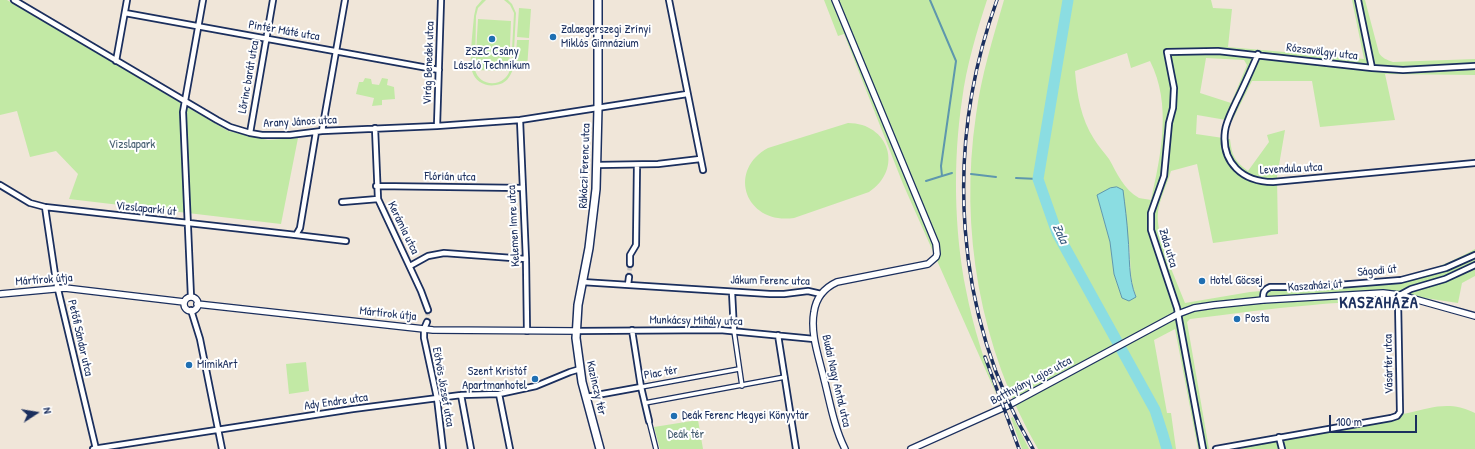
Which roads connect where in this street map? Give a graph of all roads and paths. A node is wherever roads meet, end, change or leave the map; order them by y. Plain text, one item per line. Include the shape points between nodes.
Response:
1 (14, 0) edge
2 (127, 0) edge
3 (203, 0) edge
4 (273, 0) edge
5 (345, 0) edge
6 (441, 0) edge
7 (598, 0) edge
8 (670, 0) edge
9 (835, 0) edge
10 (1358, 0) edge
11 (125, 13) junction
12 (199, 26) junction
13 (266, 38) junction
14 (336, 50) junction
15 (1167, 52) joint
16 (1258, 54) junction
17 (116, 61) junction
18 (1475, 66) edge
19 (1372, 68) junction
20 (439, 70) junction
21 (687, 94) junction
22 (185, 101) junction
23 (598, 108) junction
24 (520, 120) junction
25 (437, 126) junction
26 (375, 128) junction
27 (322, 131) junction
28 (316, 132) junction
29 (250, 133) junction
30 (700, 159) junction
31 (1475, 163) edge
32 (597, 165) junction
33 (637, 165) junction
34 (703, 170) dead end
35 (0, 184) edge
36 (376, 186) junction
37 (522, 188) junction
38 (378, 199) junction
39 (342, 202) dead end
40 (45, 207) junction
41 (188, 224) junction
42 (296, 235) junction
43 (346, 241) dead end
44 (1475, 255) edge
45 (526, 259) junction
46 (630, 264) tunnel mouth
47 (411, 265) junction
48 (1475, 265) edge
49 (629, 277) tunnel mouth
50 (582, 282) junction
51 (628, 285) junction
52 (58, 288) junction
53 (732, 292) junction
54 (0, 294) edge
55 (821, 294) junction
56 (1400, 295) junction
57 (191, 297) junction
58 (1263, 300) junction
59 (184, 302) junction
60 (197, 304) junction
61 (191, 310) junction
62 (428, 310) tunnel mouth
63 (1178, 314) junction
64 (1475, 316) edge
65 (427, 322) tunnel mouth
66 (1157, 325) joint
67 (424, 329) junction
68 (632, 330) junction
69 (527, 331) junction
70 (576, 331) junction
71 (734, 331) junction
72 (778, 335) junction
73 (814, 339) junction
74 (580, 369) junction
75 (739, 369) junction
76 (785, 377) junction
77 (742, 386) junction
78 (641, 387) junction
79 (499, 394) junction
80 (461, 395) junction
81 (586, 397) junction
82 (437, 398) junction
83 (644, 403) junction
84 (649, 421) joint
85 (218, 430) junction
86 (837, 434) junction
87 (1279, 437) junction
88 (924, 446) edge
89 (95, 449) edge
90 (222, 449) edge
91 (443, 449) edge
92 (471, 449) edge
93 (510, 449) edge
94 (600, 449) edge
95 (656, 449) edge
96 (796, 449) edge
97 (840, 449) edge
98 (845, 449) edge
99 (911, 449) edge
100 (1203, 449) edge
101 (1216, 449) edge
102 (1282, 449) edge

1 - 17 street, Arany János utca
2 - 11 street
3 - 12 street
4 - 13 street, Lőrinc barát utca
5 - 14 street
6 - 20 street, Virág Benedek utca
7 - 23 main road, Rákóczi Ferenc utca
8 - 21 street
9 - 55 street, Jákum Ferenc utca via 936,244 936,258 928,264 842,280 832,284
10 - 19 street
11 - 12 street, Pintér Máté utca
11 - 17 street
12 - 13 street, Pintér Máté utca
12 - 22 street
13 - 14 street, Pintér Máté utca
13 - 29 street, Lőrinc barát utca
14 - 20 street, Pintér Máté utca
14 - 27 street
15 - 16 street, Rózsavölgyi utca via 1218,51
15 - 63 street, Zala utca via 1174,88 1173,108 1164,176 1151,213 1151,230
16 - 19 street, Rózsavölgyi utca
16 - 31 street, Levendula utca via 1225,131 1225,146 1232,164 1252,180 1273,182
17 - 22 street, Arany János utca
18 - 19 street, Rózsavölgyi utca via 1403,70
20 - 25 street, Virág Benedek utca
21 - 23 street, Arany János utca
21 - 30 street
22 - 29 street, Arany János utca via 230,127
22 - 41 street via 183,112
23 - 24 street, Arany János utca
23 - 32 main road, Rákóczi Ferenc utca
24 - 25 street, Arany János utca
24 - 37 street, Kelemen Imre utca
25 - 26 street, Arany János utca
26 - 27 street, Arany János utca
26 - 36 street, Kerámia utca
27 - 28 street, Arany János utca
28 - 29 street, Arany János utca via 280,136
28 - 42 street via 300,228
30 - 33 street
30 - 34 street
32 - 33 street
32 - 50 main road, Rákóczi Ferenc utca via 595,211
33 - 46 street via 636,245 630,257
35 - 40 street, Vizslaparki út via 30,203
36 - 37 street, Flórián utca
36 - 38 street, Kerámia utca
37 - 45 street, Kelemen Imre utca
38 - 39 street
38 - 47 street, Kerámia utca
40 - 41 street, Vizslaparki út
40 - 52 street, Petőfi Sándor utca
41 - 42 street, Vizslaparki út
41 - 57 street
42 - 43 street, Vizslaparki út
44 - 58 street, Ságodi út via 1446,268 1401,280 1270,288 1263,293
45 - 47 street via 444,253 428,256
45 - 69 street, Kelemen Imre utca
47 - 62 street, Kerámia utca
48 - 56 street, Ságodi út
49 - 51 street
50 - 51 street, Jákum Ferenc utca
50 - 70 main road, Rákóczi Ferenc utca
51 - 53 street, Jákum Ferenc utca
52 - 54 street, Mártírok útja
52 - 59 street, Mártírok útja
52 - 89 street, Petőfi Sándor utca
53 - 55 street, Jákum Ferenc utca via 784,294 808,291
53 - 71 street
55 - 73 street, Budai Nagy Antal utca via 814,312
56 - 58 street, Kaszaházi út via 1370,293
56 - 64 street, Kaszaházi út
56 - 87 street, Vásártér utca via 1398,415
57 - 59 street
57 - 60 street
58 - 63 street, Kaszaházi út via 1205,306
59 - 61 street via 186,308
60 - 61 street via 195,309
60 - 67 street, Mártírok útja
61 - 85 street via 200,339
63 - 66 street, Kaszaházi út
63 - 100 street, Zala utca
65 - 67 street
66 - 88 street, Batthyány Lajos utca via 1063,377
67 - 69 street, Mártírok útja
67 - 82 street, Eötvös József utca
68 - 70 street, Munkácsy Mihály utca
68 - 71 street, Munkácsy Mihály utca
68 - 78 street
69 - 70 street, Mártírok útja
70 - 74 main road, Kazinczy tér
71 - 72 street, Munkácsy Mihály utca
71 - 75 street
72 - 73 street, Munkácsy Mihály utca
72 - 76 street
73 - 86 street, Budai Nagy Antal utca
74 - 79 street, Ady Endre utca via 536,386
74 - 81 main road, Kazinczy tér
75 - 77 street
75 - 78 street, Piac tér
76 - 77 street
76 - 96 street
77 - 83 street
78 - 81 street, Piac tér
78 - 83 street
79 - 80 street, Ady Endre utca
79 - 93 street
80 - 82 street, Ady Endre utca
80 - 92 street
81 - 94 main road, Kazinczy tér
82 - 85 street, Ady Endre utca
82 - 91 street, Eötvös József utca
83 - 84 street
84 - 95 street
85 - 89 street, Ady Endre utca
85 - 90 street
86 - 97 street
86 - 98 street, Budai Nagy Antal utca
87 - 101 street, Vásártér utca
87 - 102 street
88 - 99 street, Batthyány Lajos utca

